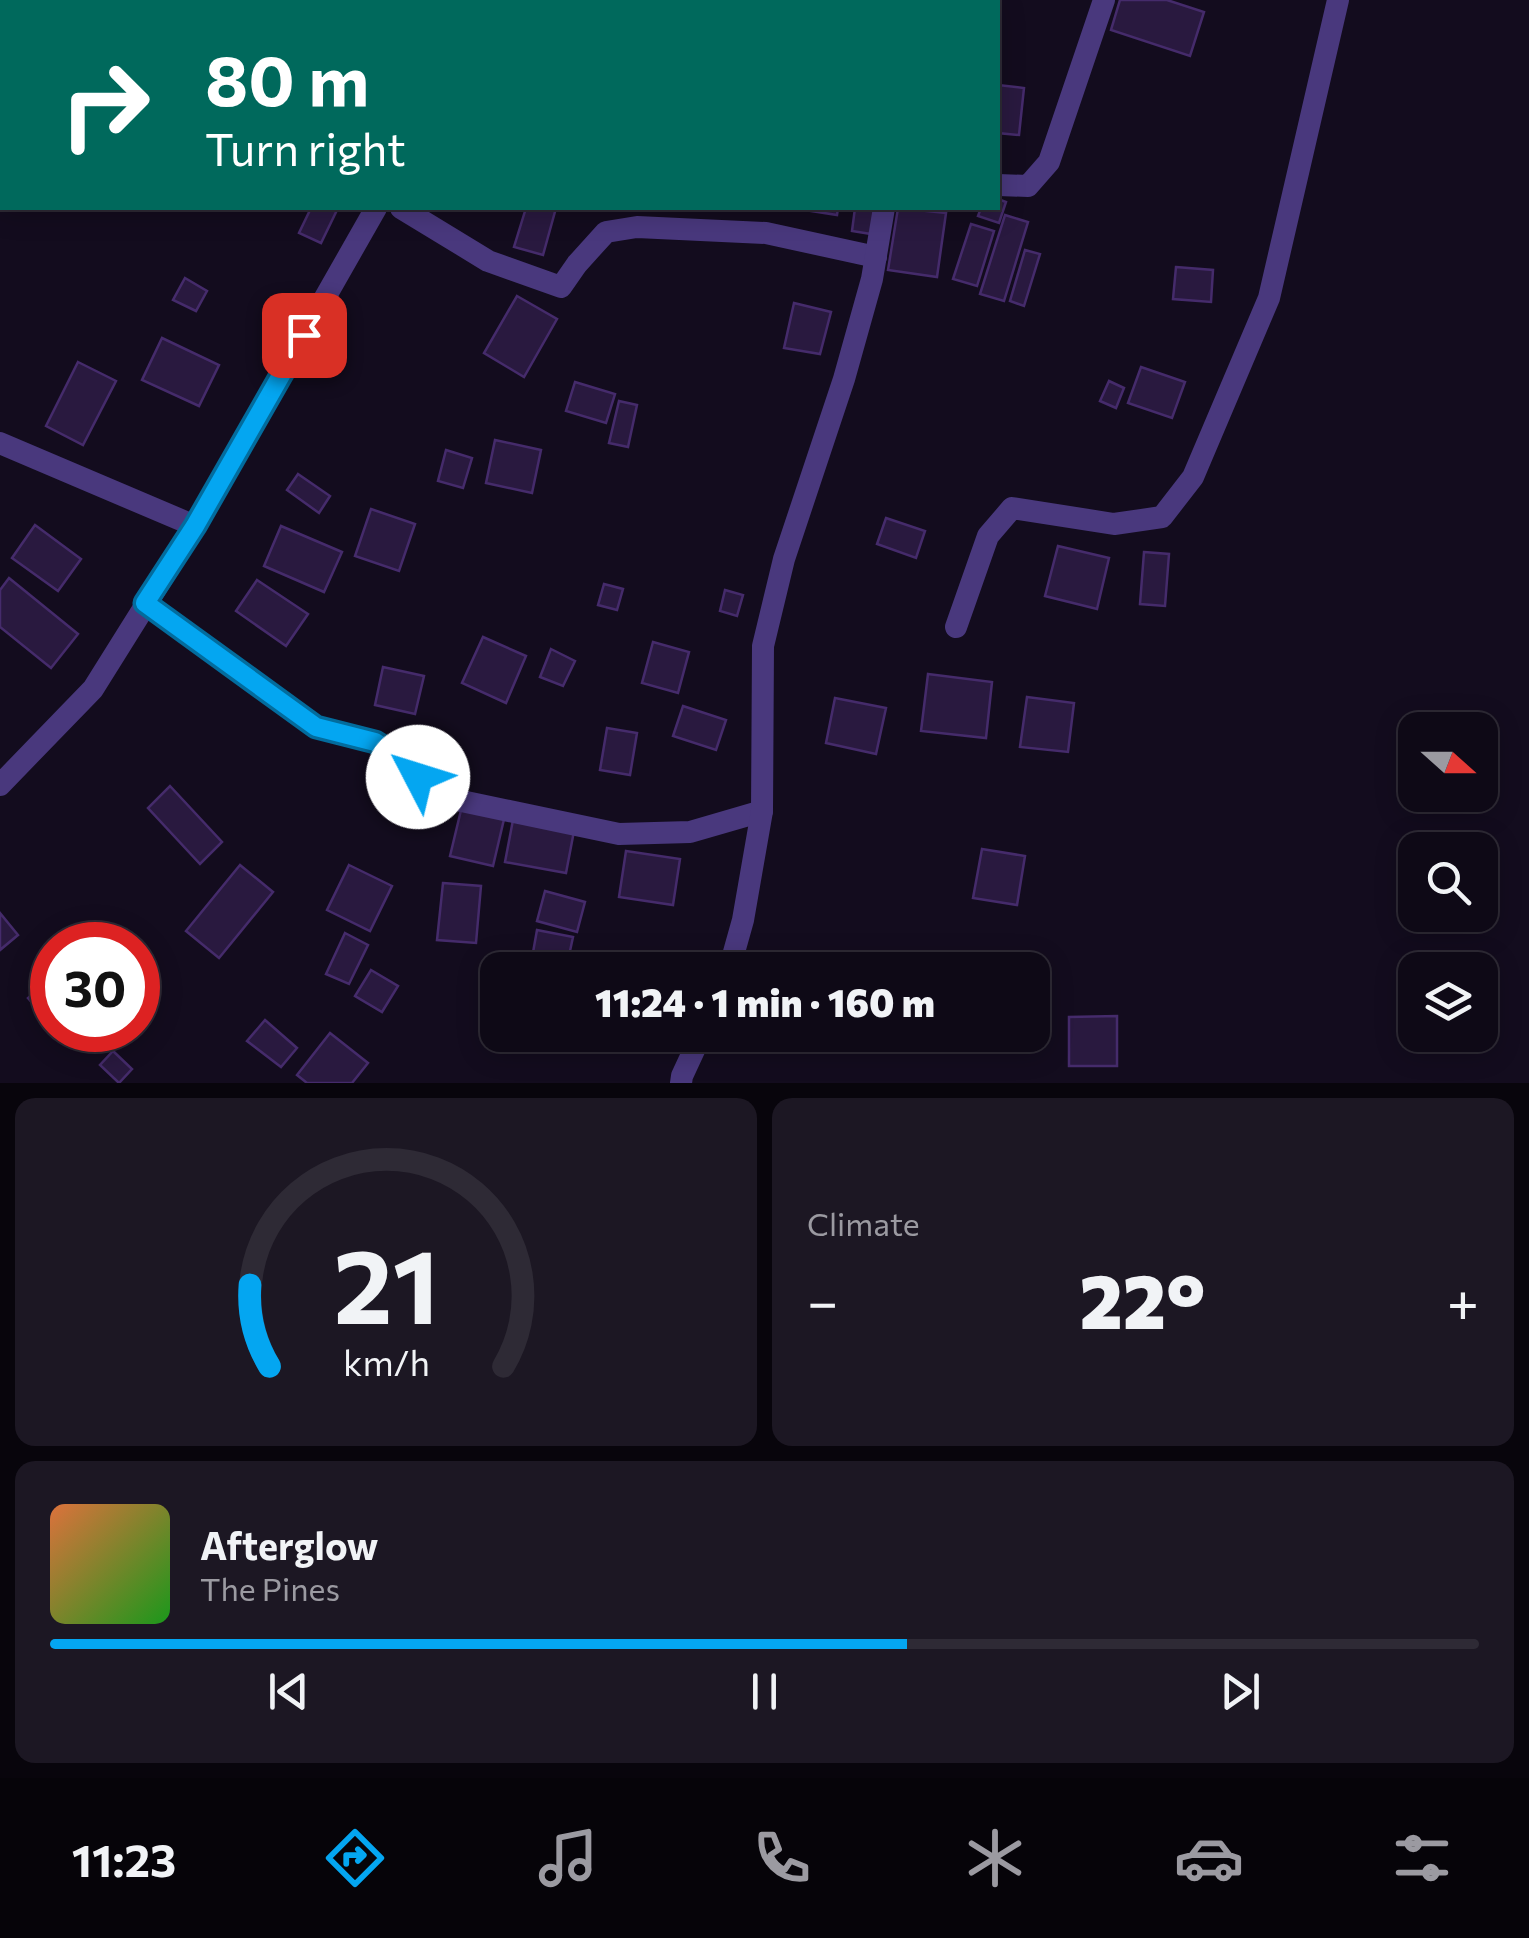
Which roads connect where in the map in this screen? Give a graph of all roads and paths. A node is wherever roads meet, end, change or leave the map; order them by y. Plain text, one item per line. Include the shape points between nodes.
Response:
1 (1104, 0) edge
2 (1338, 0) edge
3 (1000, 185) edge
4 (375, 210) edge
5 (404, 210) edge
6 (884, 210) edge
7 (876, 257) junction
8 (0, 442) edge
9 (195, 526) junction
10 (145, 603) junction
11 (956, 628) dead end
12 (0, 785) edge
13 (762, 811) junction
14 (734, 952) edge
15 (694, 1052) edge
16 (681, 1083) edge

1 - 3 street via 1050,162 1028,186
2 - 11 street via 1269,298 1193,477 1162,517 1114,524 1012,508 988,536
4 - 9 street
5 - 7 street via 488,262 561,287 606,232 637,226 766,233
6 - 7 street
7 - 13 street via 762,646
8 - 9 street
9 - 10 street
10 - 12 street via 93,689
10 - 13 street via 316,727 375,742 431,790 452,799 619,834 690,832
13 - 14 street
15 - 16 street

